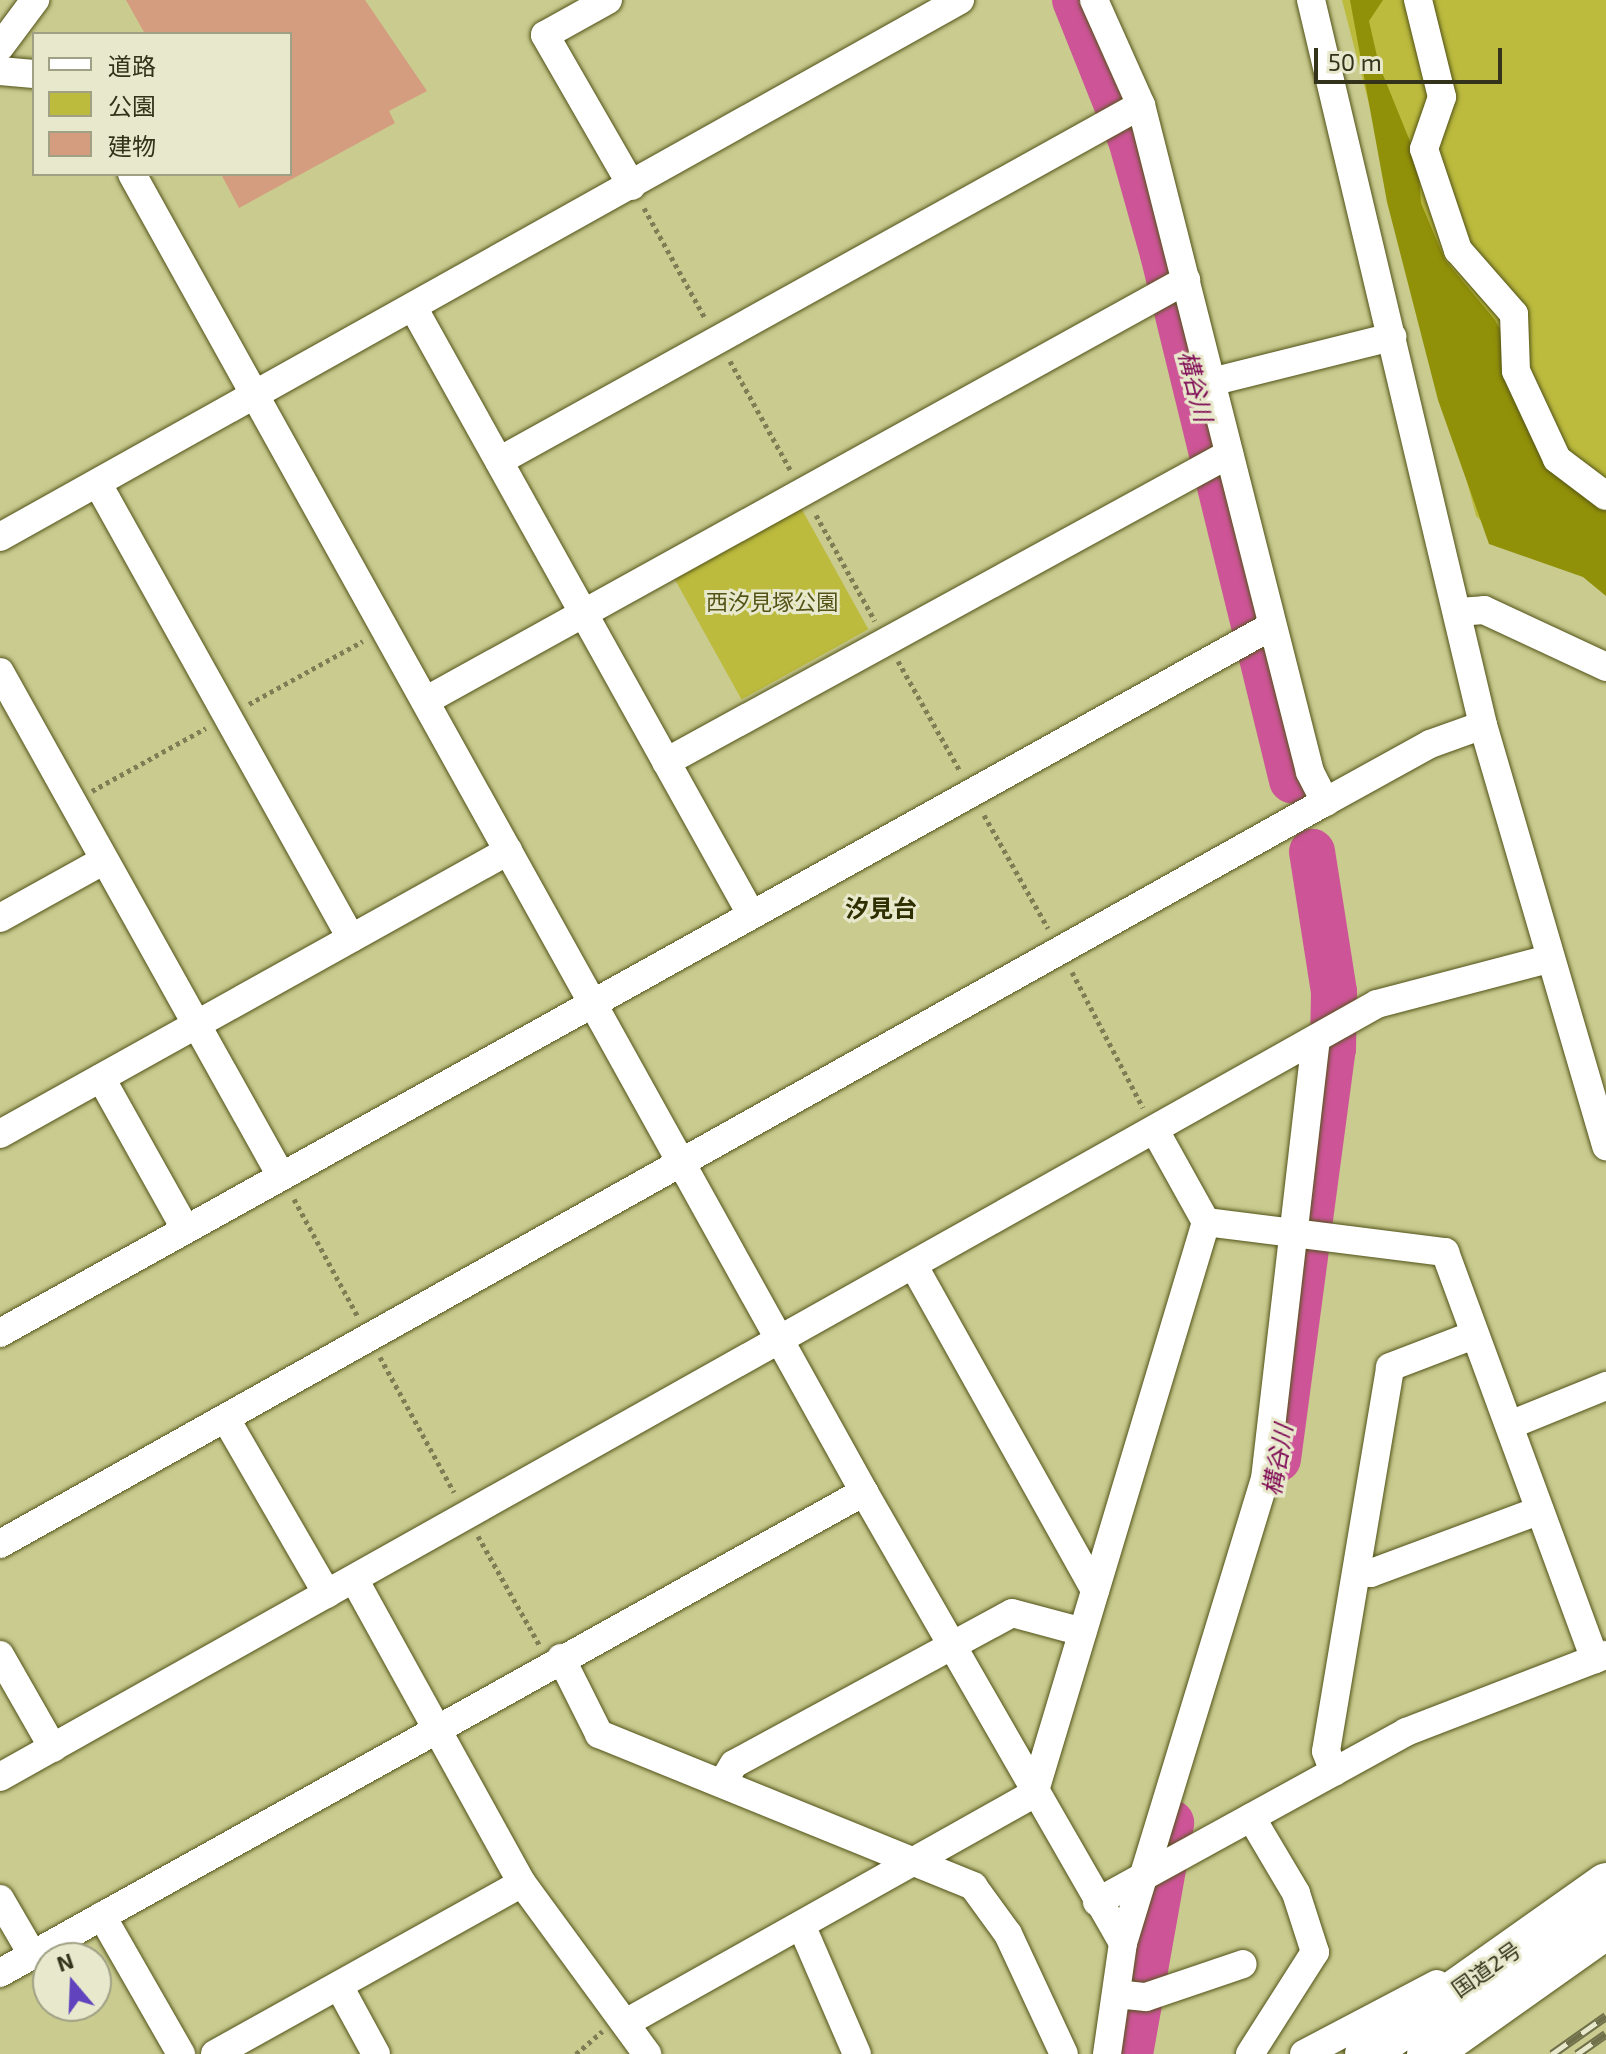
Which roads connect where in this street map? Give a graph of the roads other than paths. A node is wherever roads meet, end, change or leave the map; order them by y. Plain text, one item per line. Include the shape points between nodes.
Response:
1 (35, 0) edge
2 (608, 0) edge
3 (960, 0) edge
4 (1094, 0) edge
5 (1311, 0) edge
6 (1418, 0) edge
7 (0, 47) edge
8 (0, 71) edge
9 (32, 74) edge
10 (1128, 110) junction
11 (133, 176) edge
12 (632, 186) junction
13 (1174, 284) junction
14 (413, 307) junction
15 (1392, 337) junction
16 (1211, 382) junction
17 (254, 395) junction
18 (1219, 457) junction
19 (499, 461) junction
20 (98, 484) junction
21 (1606, 496) edge
22 (0, 537) edge
23 (583, 612) junction
24 (1457, 612) junction
25 (1260, 630) junction
26 (1606, 667) edge
27 (0, 672) edge
28 (425, 701) junction
29 (8, 714) edge
30 (1483, 725) junction
31 (666, 762) junction
32 (1325, 802) junction
33 (508, 851) junction
34 (103, 861) junction
35 (751, 914) junction
36 (0, 918) edge
37 (351, 938) junction
38 (1549, 959) junction
39 (594, 1003) junction
40 (196, 1025) junction
41 (1329, 1032) junction
42 (101, 1078) junction
43 (0, 1134) edge
44 (1157, 1134) junction
45 (1606, 1146) edge
46 (682, 1163) junction
47 (280, 1174) junction
48 (1206, 1222) junction
49 (185, 1228) junction
50 (1305, 1231) junction
51 (915, 1268) junction
52 (0, 1333) edge
53 (1474, 1335) junction
54 (784, 1341) junction
55 (1606, 1386) edge
56 (226, 1419) junction
57 (1510, 1425) junction
58 (864, 1492) junction
59 (1540, 1510) junction
60 (0, 1544) edge
61 (1357, 1572) junction
62 (354, 1579) junction
63 (1095, 1590) junction
64 (327, 1594) junction
65 (1083, 1632) junction
66 (951, 1645) junction
67 (0, 1655) edge
68 (1601, 1657) edge
69 (556, 1662) junction
70 (438, 1730) junction
71 (53, 1748) junction
72 (1334, 1772) junction
73 (0, 1777) edge
74 (723, 1782) junction
75 (1034, 1794) junction
76 (1251, 1817) junction
77 (915, 1859) junction
78 (1156, 1868) junction
79 (522, 1883) junction
80 (1606, 1884) edge
81 (0, 1899) edge
82 (1097, 1902) junction
83 (102, 1916) junction
84 (802, 1927) junction
85 (1606, 1928) edge
86 (54, 1942) edge
87 (1123, 1943) junction
88 (32, 1954) joint
89 (1507, 1954) junction
90 (1243, 1964) dead end
91 (0, 1973) edge
92 (339, 1986) junction
93 (1129, 1996) junction
94 (629, 2021) junction
95 (181, 2054) edge
96 (215, 2054) edge
97 (376, 2054) edge
98 (647, 2054) edge
99 (857, 2054) edge
100 (1064, 2054) edge
101 (1107, 2054) edge
102 (1250, 2054) edge
103 (1304, 2054) edge
104 (1366, 2054) edge
105 (1428, 2054) edge

1 - 7 street
2 - 12 street via 545,35
3 - 12 street
4 - 10 street
5 - 15 street
6 - 21 street via 1442,97 1424,149 1458,250 1514,314 1516,371 1557,459
8 - 9 street
10 - 13 street
10 - 19 street
11 - 17 street
12 - 14 street
13 - 16 street
13 - 23 street
14 - 17 street
14 - 19 street
15 - 16 street
15 - 24 street
16 - 18 street
17 - 20 street
17 - 28 street
18 - 25 street
18 - 31 street
19 - 23 street
20 - 22 street
20 - 37 street
23 - 28 street
23 - 31 street
24 - 26 street via 1484,610
24 - 30 street
25 - 32 street
25 - 35 street
27 - 29 street
28 - 33 street
29 - 34 street
30 - 32 street via 1430,744
30 - 38 street
31 - 35 street
32 - 46 street
33 - 37 street
33 - 39 street
34 - 36 street
34 - 40 street
35 - 39 street
37 - 40 street
38 - 41 street via 1414,989
38 - 45 street
39 - 46 street
39 - 47 street
40 - 42 street
40 - 47 street
41 - 44 street
41 - 50 street
42 - 43 street
42 - 49 street
44 - 48 street
44 - 51 street
46 - 54 street
46 - 56 street
47 - 49 street
48 - 50 street
48 - 63 street
49 - 52 street
50 - 53 street via 1445,1252
50 - 78 street via 1265,1479
51 - 54 street
51 - 63 street
53 - 57 street
53 - 61 street via 1390,1367
54 - 58 street
54 - 62 street
55 - 57 street
56 - 60 street
56 - 64 street
57 - 59 street
58 - 66 street
58 - 69 street
59 - 61 street via 1371,1573
59 - 68 street
61 - 72 street via 1326,1751
62 - 64 street
62 - 70 street
63 - 65 street
64 - 71 street
65 - 66 street via 1012,1613
65 - 75 street
66 - 74 street via 734,1764
66 - 75 street
67 - 71 street
68 - 72 street via 1406,1732
69 - 70 street
69 - 74 street via 599,1734
70 - 79 street
70 - 83 street
71 - 73 street
72 - 76 street
74 - 77 street
75 - 77 street
75 - 82 street
76 - 78 street
76 - 102 street via 1296,1893 1315,1952
77 - 84 street
77 - 100 street via 973,1886 1008,1934
78 - 82 street
78 - 87 street
79 - 92 street
79 - 94 street
80 - 89 highway, 国道2号
81 - 88 street
82 - 87 street
83 - 86 street
83 - 95 street
84 - 94 street
84 - 99 street
85 - 105 highway, 国道2号
87 - 93 street
88 - 91 street
89 - 103 street
89 - 104 highway, 国道2号
90 - 93 street
92 - 96 street
92 - 97 street
93 - 101 street
94 - 98 street

